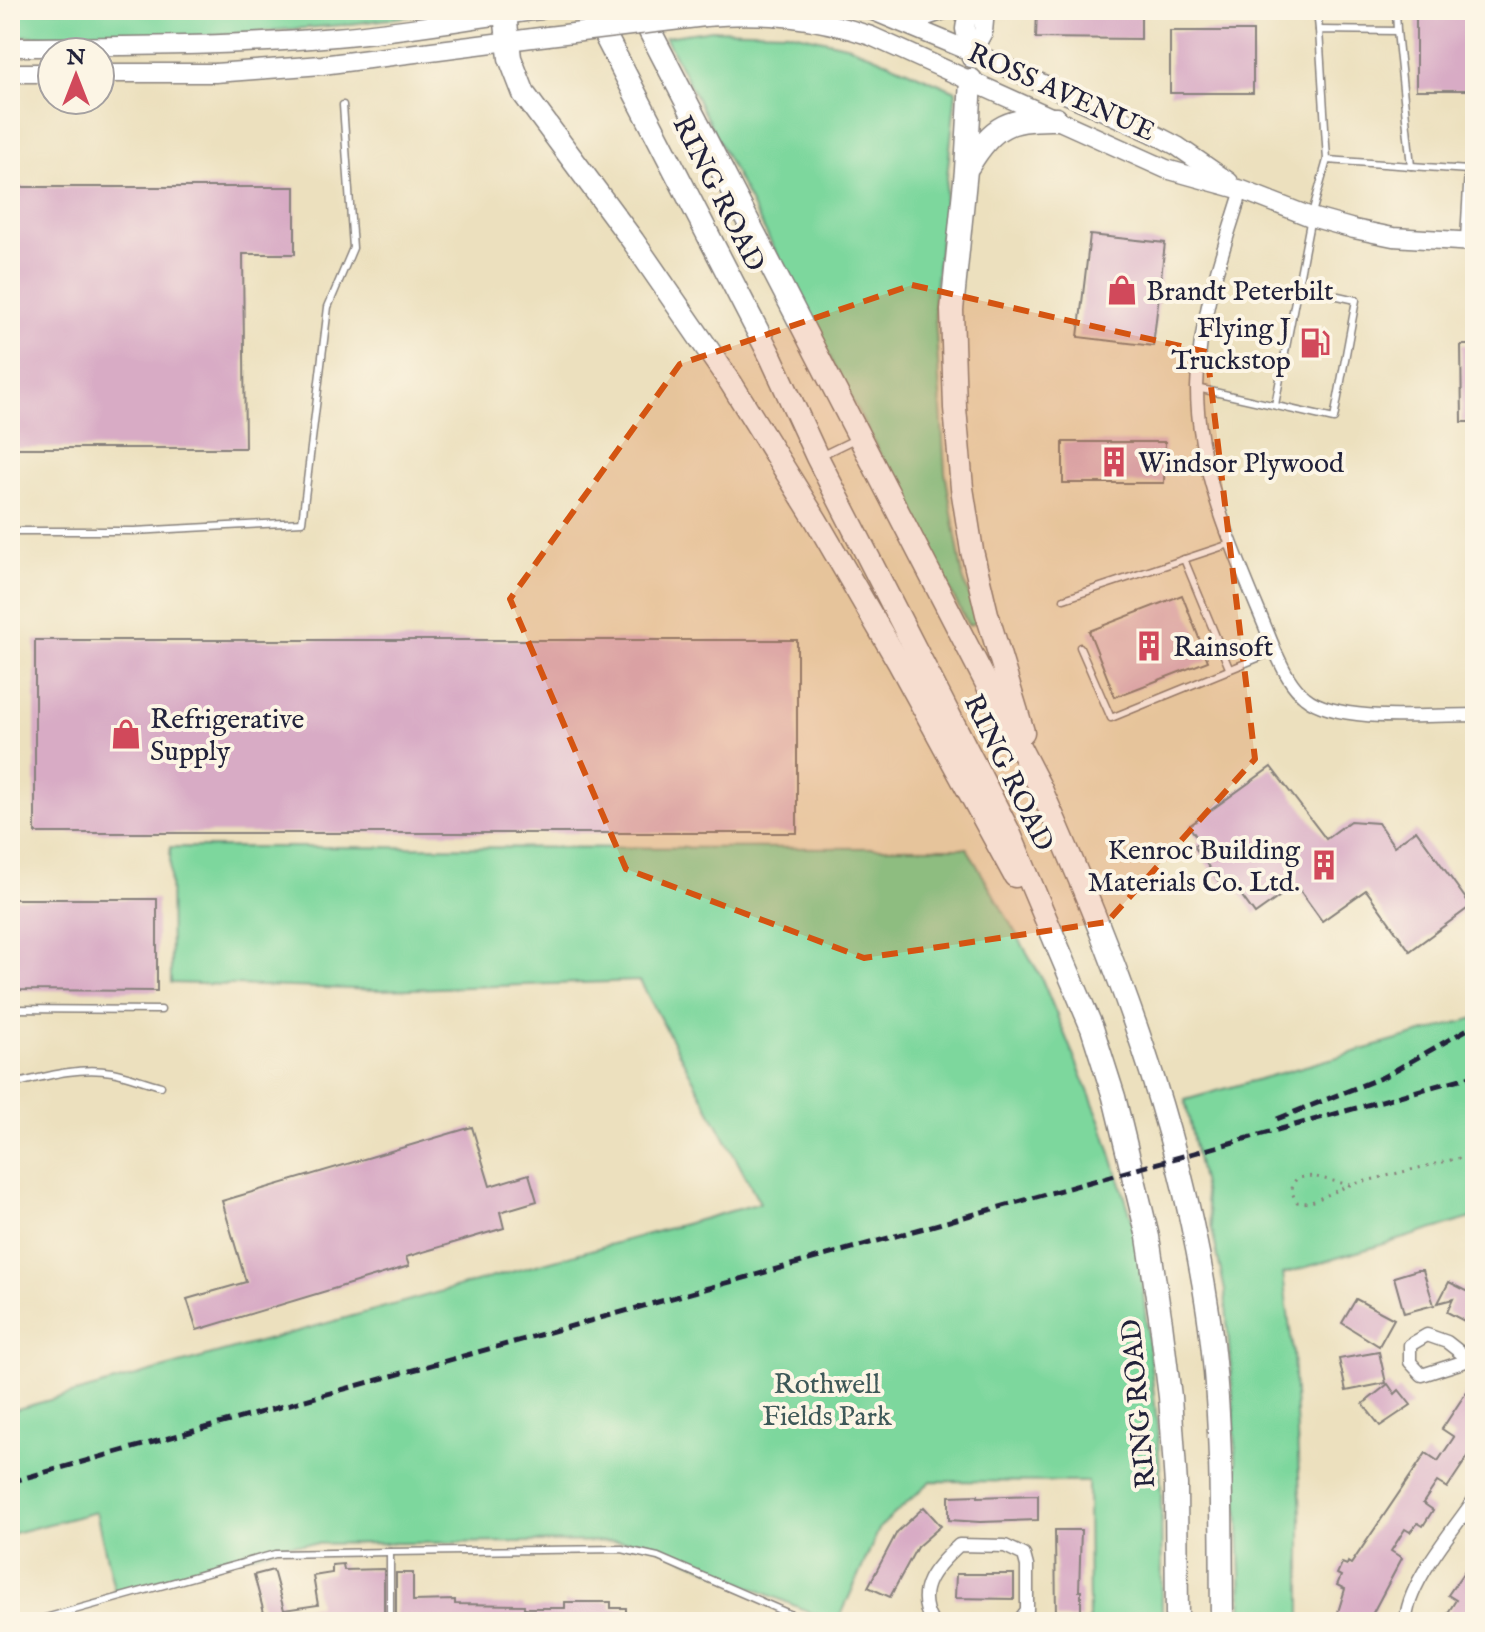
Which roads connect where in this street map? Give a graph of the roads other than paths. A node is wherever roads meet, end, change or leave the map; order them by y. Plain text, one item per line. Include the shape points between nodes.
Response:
1 (540, 10) edge
2 (592, 10) edge
3 (639, 10) edge
4 (871, 10) edge
5 (944, 10) edge
6 (968, 10) edge
7 (985, 10) edge
8 (1317, 10) edge
9 (1396, 10) edge
10 (505, 14) junction
11 (906, 23) junction
12 (1319, 30) junction
13 (1397, 31) junction
14 (508, 42) junction
15 (10, 47) edge
16 (972, 52) junction
17 (10, 73) edge
18 (36, 73) edge
19 (116, 73) edge
20 (971, 80) junction
21 (343, 105) dead end
22 (1056, 119) junction
23 (1327, 160) junction
24 (1411, 166) junction
25 (966, 170) junction
26 (1471, 170) edge
27 (1242, 190) junction
28 (1311, 217) junction
29 (1470, 242) edge
30 (1297, 287) junction
31 (1197, 388) junction
32 (1275, 405) junction
33 (859, 437) junction
34 (817, 457) junction
35 (10, 531) edge
36 (1233, 543) junction
37 (1184, 559) junction
38 (1064, 599) dead end
39 (1080, 647) dead end
40 (1275, 651) junction
41 (1229, 668) junction
42 (1475, 715) edge
43 (1040, 787) junction
44 (1064, 964) junction
45 (10, 1009) edge
46 (161, 1010) dead end
47 (10, 1085) edge
48 (161, 1086) dead end
49 (1472, 1362) edge
50 (1475, 1498) edge
51 (390, 1552) junction
52 (31, 1622) edge
53 (390, 1622) edge
54 (808, 1622) edge
55 (932, 1622) edge
56 (1018, 1622) edge
57 (1177, 1622) edge
58 (1222, 1622) edge
59 (1406, 1622) edge

1 - 10 main road
2 - 34 highway, RING ROAD
3 - 33 highway, RING ROAD
4 - 11 main road, ROSS AVENUE
5 - 11 main road
6 - 16 main road via 965,29
7 - 16 main road via 983,32
8 - 12 lane
9 - 13 lane
10 - 14 highway
10 - 15 main road via 338,37 221,45
11 - 16 main road, ROSS AVENUE
12 - 13 lane
12 - 23 lane
13 - 24 lane
14 - 19 main road, ROSS AVENUE via 322,65
14 - 20 main road, ROSS AVENUE, bridge via 761,14 839,25
14 - 44 highway via 524,94 722,370 816,520
16 - 20 main road
16 - 27 main road, ROSS AVENUE via 1177,146
17 - 18 main road
20 - 22 main road, ROSS AVENUE
20 - 25 highway
21 - 35 lane via 353,248 328,307 302,522
22 - 25 highway via 1028,119 998,129 984,140
22 - 27 main road, ROSS AVENUE via 1166,169
23 - 24 lane
23 - 28 lane
24 - 26 lane
25 - 43 highway via 952,310 962,488 987,614
26 - 29 lane
27 - 28 main road, ROSS AVENUE
27 - 31 street via 1214,278
28 - 29 main road, ROSS AVENUE via 1393,237
28 - 30 lane
30 - 32 lane
30 - 32 lane via 1356,300 1334,419
31 - 32 lane
31 - 36 street via 1208,471
33 - 34 lane
33 - 43 highway, RING ROAD
34 - 44 highway, RING ROAD via 1009,832
36 - 37 lane
36 - 40 street
37 - 38 lane
37 - 41 lane
39 - 41 lane via 1111,718
40 - 41 lane
40 - 42 street via 1288,678 1306,698 1327,710
43 - 58 highway, RING ROAD via 1125,990 1192,1223 1217,1399
44 - 57 highway, RING ROAD via 1114,1097 1148,1237 1170,1397
45 - 46 lane
47 - 48 lane via 66,1071 95,1071
49 - 49 street via 1447,1342 1427,1335 1410,1345 1410,1362 1422,1375
50 - 59 street via 1421,1578
51 - 52 lane via 275,1554
51 - 53 lane
51 - 54 lane via 622,1549 658,1557
55 - 56 street via 923,1596 938,1563 959,1545 1005,1546 1024,1555 1027,1610

